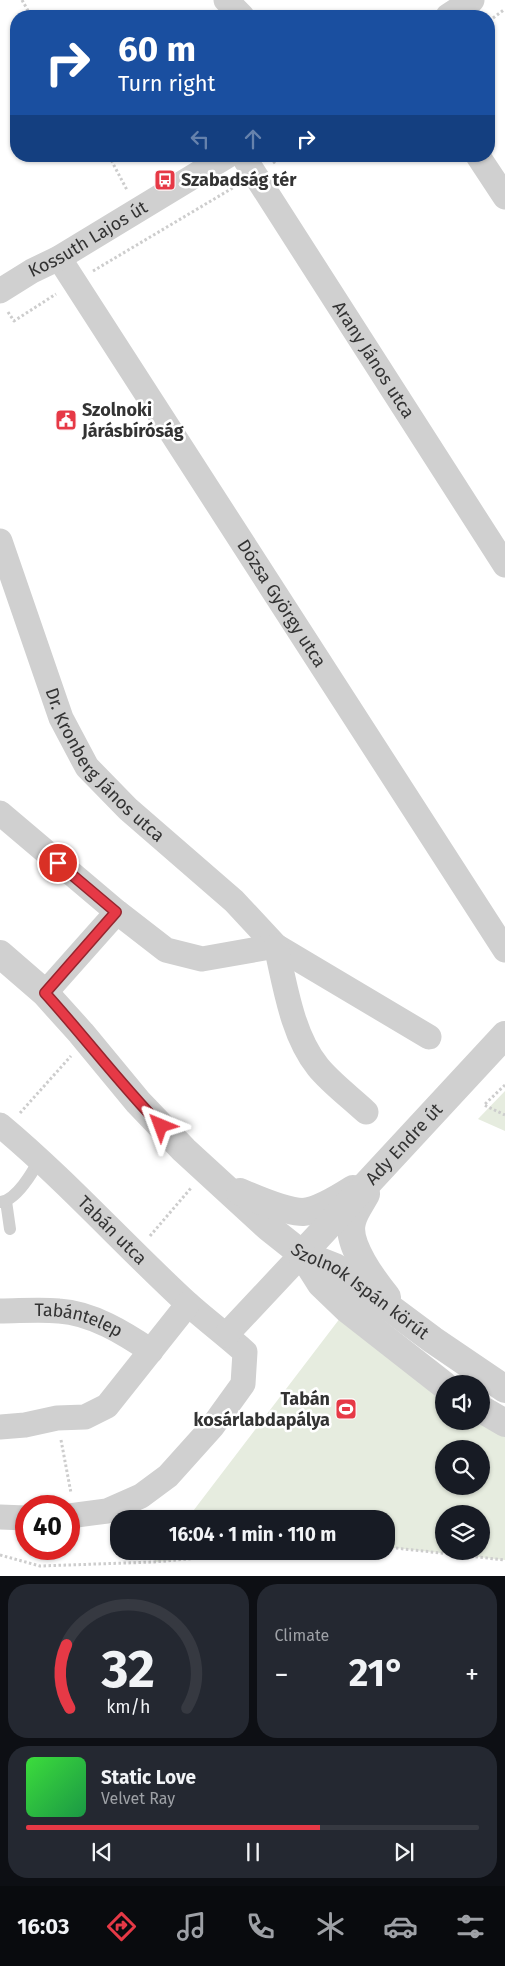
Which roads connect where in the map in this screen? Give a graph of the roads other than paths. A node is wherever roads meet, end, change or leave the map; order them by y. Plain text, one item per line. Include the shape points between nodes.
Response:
1 (226, 0) edge
2 (236, 10) edge
3 (217, 162) edge
4 (482, 162) edge
5 (249, 165) edge
6 (505, 197) edge
7 (59, 258) junction
8 (2, 298) edge
9 (0, 541) edge
10 (505, 565) edge
11 (0, 813) edge
12 (116, 912) junction
13 (276, 946) junction
14 (505, 950) edge
15 (0, 954) edge
16 (45, 993) junction
17 (505, 1035) edge
18 (429, 1037) dead end
19 (366, 1112) dead end
20 (3, 1127) edge
21 (40, 1158) junction
22 (377, 1172) junction
23 (215, 1178) junction
24 (3, 1202) edge
25 (10, 1229) dead end
26 (302, 1254) junction
27 (188, 1304) junction
28 (0, 1312) edge
29 (401, 1315) junction
30 (226, 1335) junction
31 (151, 1351) junction
32 (435, 1378) edge
33 (505, 1389) edge
34 (490, 1414) edge
35 (505, 1423) edge
36 (0, 1427) edge
37 (80, 1515) edge
38 (0, 1517) edge
39 (15, 1518) edge

1 - 2 street
3 - 7 street, Kossuth Lajos út
4 - 6 street
5 - 10 street, Arany János utca
7 - 8 street, Kossuth Lajos út via 32,271
7 - 14 street, Dózsa György utca
9 - 13 street, Dr. Kronberg János utca via 61,718 87,767 128,809 234,901
11 - 12 street
12 - 13 street via 166,950 202,959
12 - 16 street
13 - 18 street, Dr. Kronberg János utca
13 - 19 street via 289,1004 305,1048 318,1067
15 - 16 street
16 - 23 street via 138,1102
17 - 22 street, Ady Endre út
20 - 21 street, Tabán utca
21 - 24 lane via 29,1178
21 - 27 street, Tabán utca
22 - 23 street via 336,1200 304,1212 267,1204
22 - 26 street, Ady Endre út
22 - 29 street via 352,1223 355,1248 373,1280
23 - 26 street
24 - 25 lane
26 - 29 street, Szolnok Ispán körút via 335,1267
26 - 30 street
26 - 32 street, Szolnok Ispán körút via 321,1284 347,1309
27 - 30 street, Tabán utca
27 - 31 street
28 - 31 street, Tabántelep via 60,1311 86,1317 124,1333
29 - 33 street, Szolnok Ispán körút
30 - 37 street via 244,1352 243,1384 212,1427 168,1476 141,1496 107,1511
31 - 36 street via 107,1406 84,1417
34 - 35 street
38 - 39 street

